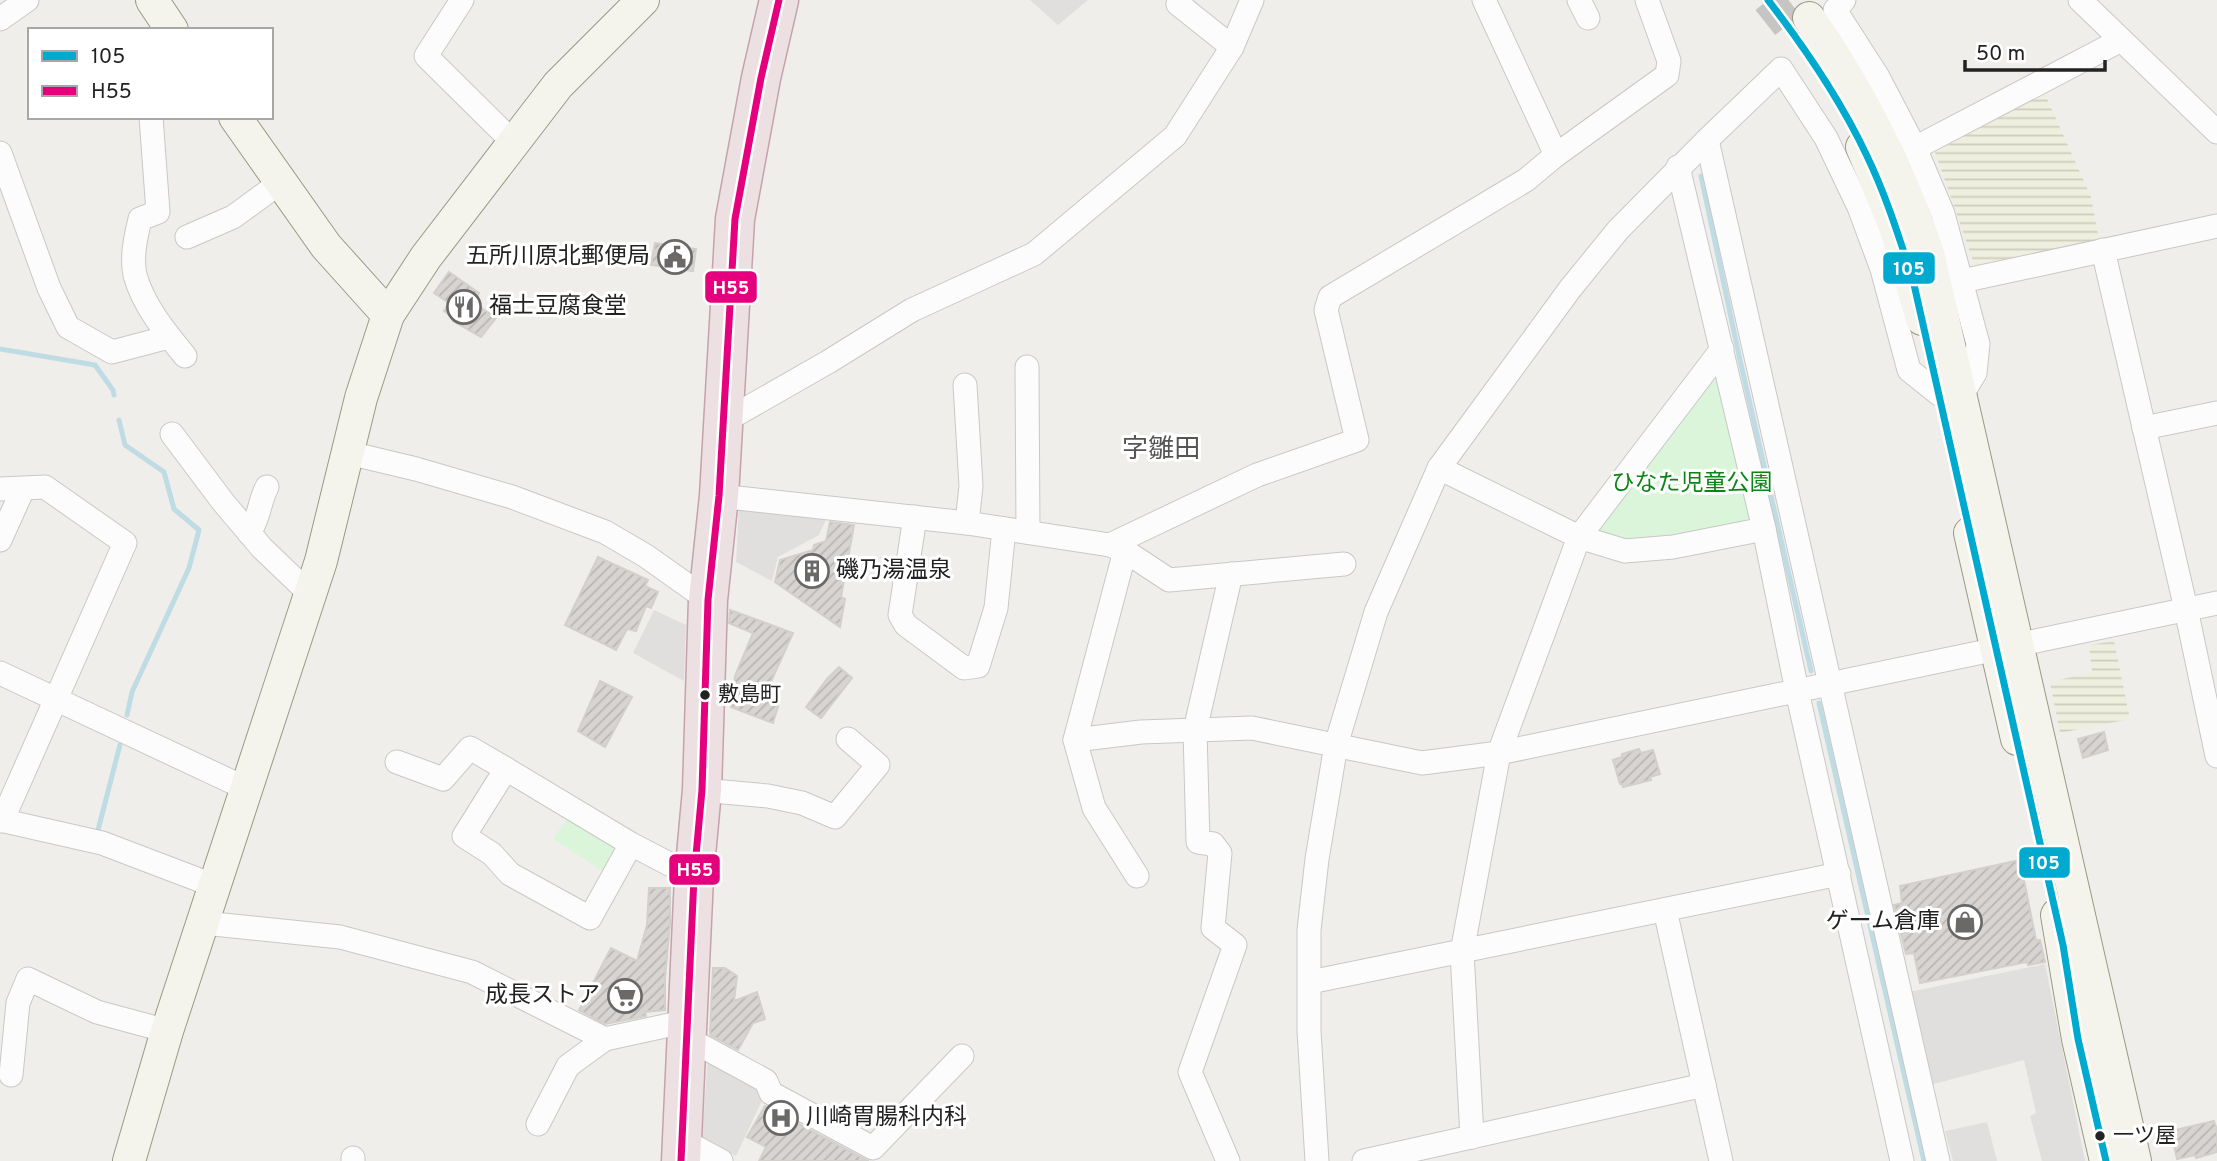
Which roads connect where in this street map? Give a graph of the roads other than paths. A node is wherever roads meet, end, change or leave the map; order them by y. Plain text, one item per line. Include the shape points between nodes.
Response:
1 (27, 0) edge
2 (152, 0) edge
3 (462, 0) edge
4 (643, 0) edge
5 (779, 0) edge
6 (1181, 0) edge
7 (1252, 0) edge
8 (1484, 0) edge
9 (1647, 0) edge
10 (1844, 0) edge
11 (2080, 0) edge
12 (0, 19) edge
13 (1801, 26) tunnel mouth
14 (171, 28) edge
15 (2121, 40) junction
16 (1232, 47) junction
17 (151, 119) edge
18 (236, 119) edge
19 (2217, 132) edge
20 (1707, 140) junction
21 (514, 143) junction
22 (1915, 148) junction
23 (0, 153) edge
24 (1556, 155) junction
25 (1678, 167) junction
26 (281, 182) junction
27 (2217, 226) edge
28 (187, 237) dead end
29 (2103, 250) junction
30 (1962, 281) junction
31 (388, 315) junction
32 (169, 337) junction
33 (1722, 349) junction
34 (185, 356) dead end
35 (1027, 366) dead end
36 (965, 385) dead end
37 (1950, 395) junction
38 (2217, 413) edge
39 (723, 422) junction
40 (2144, 428) junction
41 (172, 433) dead end
42 (349, 453) junction
43 (1439, 468) junction
44 (267, 487) dead end
45 (11, 489) edge
46 (719, 496) junction
47 (915, 517) junction
48 (967, 523) junction
49 (1004, 529) junction
50 (1764, 529) junction
51 (1028, 532) junction
52 (249, 533) junction
53 (1579, 537) junction
54 (0, 540) edge
55 (1118, 548) junction
56 (1344, 564) dead end
57 (1231, 574) junction
58 (310, 594) junction
59 (708, 600) junction
60 (2217, 603) edge
61 (2186, 609) junction
62 (2007, 647) junction
63 (0, 673) edge
64 (1830, 684) junction
65 (1797, 691) junction
66 (55, 698) junction
67 (1195, 730) junction
68 (848, 739) dead end
69 (1074, 740) junction
70 (1336, 745) junction
71 (1499, 754) junction
72 (2217, 756) edge
73 (397, 762) dead end
74 (506, 769) junction
75 (245, 788) junction
76 (702, 790) junction
77 (1, 820) edge
78 (631, 844) junction
79 (1839, 874) junction
80 (1137, 876) dead end
81 (694, 877) junction
82 (215, 886) junction
83 (1665, 910) junction
84 (204, 923) junction
85 (1462, 951) junction
86 (1310, 982) junction
87 (687, 1029) junction
88 (167, 1031) junction
89 (605, 1039) junction
90 (962, 1056) dead end
91 (11, 1074) dead end
92 (1704, 1086) junction
93 (538, 1124) dead end
94 (1472, 1137) junction
95 (681, 1150) edge
96 (129, 1161) edge
97 (720, 1161) edge
98 (1228, 1161) edge
99 (1317, 1161) edge
100 (1364, 1161) edge
101 (1721, 1161) edge
102 (1902, 1161) edge
103 (1938, 1161) edge
104 (2106, 1161) edge
105 (2136, 1161) edge

1 - 12 street
2 - 14 street
3 - 21 street via 426,56
4 - 21 street via 558,85
5 - 39 highway via 736,219
6 - 16 street via 1178,4
7 - 16 street
8 - 24 street
9 - 24 street via 1669,61 1667,75
10 - 22 street via 1835,10 1878,77
11 - 15 street
13 - 37 street via 1852,83 1902,180 1928,253
15 - 19 street
15 - 22 street
16 - 39 street via 1175,136 1034,254 912,310
17 - 32 street via 158,212 140,219 135,274
18 - 26 street
20 - 25 street
20 - 37 street via 1781,69 1825,138 1859,207 1882,268 1909,370
20 - 64 street
21 - 31 street via 426,257
22 - 30 street via 1943,214
23 - 32 street via 48,288 68,327 112,352
24 - 55 street via 1526,180 1330,297 1326,310 1357,440 1257,475
25 - 33 street
25 - 43 street via 1570,289
26 - 28 street via 233,218
26 - 31 street via 327,246
27 - 29 street
29 - 30 street
29 - 40 street
30 - 37 street via 1978,344 1975,373
31 - 42 street
32 - 34 street
33 - 50 street
33 - 53 street
35 - 51 street
36 - 48 street via 971,486
37 - 62 street
38 - 40 street
39 - 46 highway
40 - 61 street
41 - 52 street
42 - 58 street
42 - 59 street via 512,496 605,532
43 - 53 street
43 - 70 street via 1376,612
44 - 52 street
45 - 54 street
45 - 66 street via 45,487 124,543
46 - 47 street
46 - 59 highway
47 - 48 street
47 - 49 street via 900,615 906,625 964,668 978,666 996,608
48 - 49 street
49 - 51 street
50 - 53 street via 1673,547 1625,551
50 - 65 street
51 - 55 street
52 - 58 street
53 - 71 street
55 - 57 street via 1170,580
55 - 69 street
56 - 57 street
57 - 67 street
58 - 75 street
59 - 76 highway
60 - 61 street
61 - 62 street
61 - 72 street
62 - 64 street
62 - 104 street via 2078,1039
62 - 105 street
63 - 66 street
64 - 65 street
64 - 103 street
65 - 71 street
65 - 79 street
66 - 75 street
66 - 77 street
67 - 69 street
67 - 70 street via 1252,728
67 - 98 street via 1198,842 1213,844 1220,853 1213,928 1235,945 1190,1072
68 - 76 street via 878,765 835,817 768,796
69 - 80 street via 1094,808
70 - 71 street via 1422,763
70 - 86 street via 1309,930
71 - 85 street
73 - 74 street via 443,779 470,748
74 - 78 street
74 - 78 street via 464,836 492,854 510,874 590,918
75 - 82 street
76 - 81 highway
77 - 82 street via 102,843
78 - 81 street
79 - 83 street
79 - 102 street
81 - 87 highway
82 - 84 street
83 - 85 street
83 - 92 street
84 - 88 street
84 - 89 street via 340,937 472,972
85 - 86 street
85 - 94 street
86 - 99 street via 1308,1031
87 - 89 street
87 - 90 street via 766,1081 771,1093 873,1148
87 - 95 highway
88 - 91 street via 97,1012 28,979 18,1003
88 - 96 street
89 - 93 street via 568,1066
92 - 94 street
92 - 101 street
94 - 100 street
95 - 97 street

